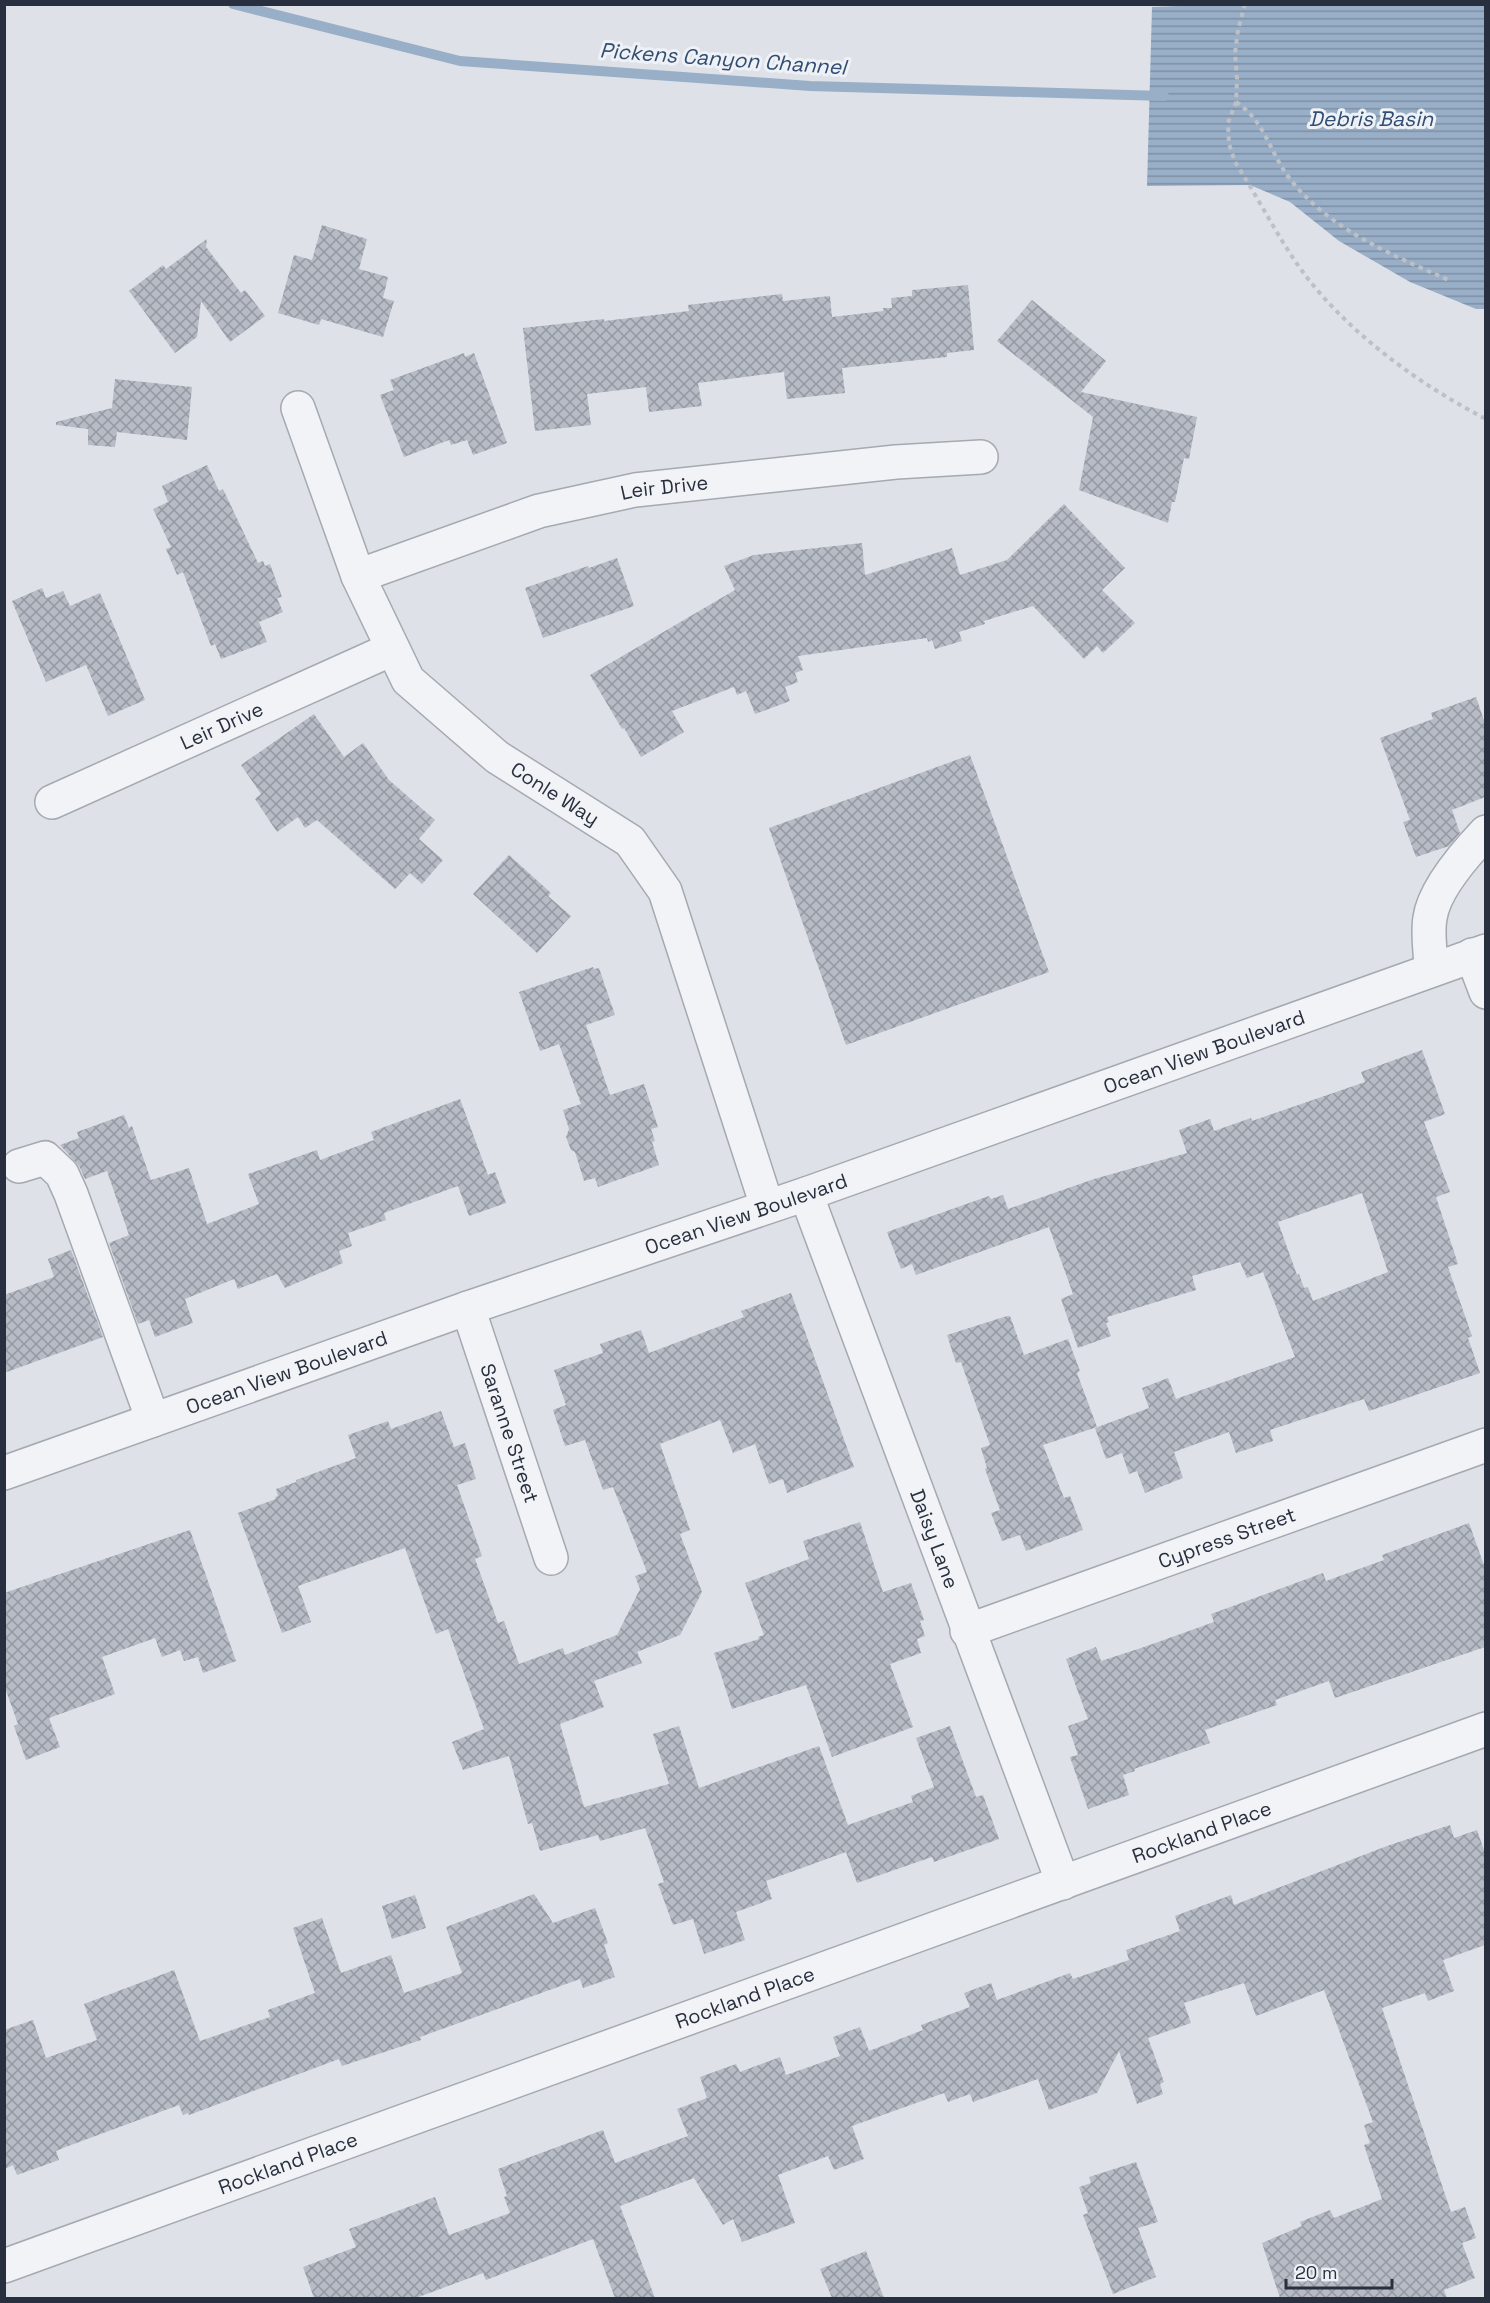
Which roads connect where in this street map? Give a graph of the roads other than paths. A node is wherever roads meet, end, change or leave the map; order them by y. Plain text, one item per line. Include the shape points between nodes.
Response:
1 (298, 408) dead end
2 (981, 458) dead end
3 (358, 576) junction
4 (392, 649) junction
5 (52, 802) dead end
6 (1485, 832) edge
7 (1479, 953) edge
8 (1431, 970) junction
9 (1485, 992) edge
10 (19, 1166) dead end
11 (806, 1194) junction
12 (767, 1206) junction
13 (468, 1308) junction
14 (153, 1420) junction
15 (1485, 1445) edge
16 (4, 1473) edge
17 (551, 1558) dead end
18 (967, 1631) junction
19 (1485, 1729) edge
20 (1063, 1883) junction
21 (4, 2266) edge

1 - 3 street, Conle Way
2 - 3 street, Leir Drive via 896,462 635,490 539,511
3 - 4 street, Conle Way
4 - 5 street, Leir Drive
4 - 12 street, Conle Way via 408,680 497,757 630,841 665,891
6 - 8 street via 1459,862 1434,905 1430,918
7 - 8 street, Ocean View Boulevard
7 - 9 street
8 - 11 street, Ocean View Boulevard
10 - 14 street via 45,1158 62,1174
11 - 12 street, Ocean View Boulevard
11 - 18 street, Daisy Lane
12 - 13 street, Ocean View Boulevard
13 - 14 street, Ocean View Boulevard
13 - 17 street, Saranne Street
14 - 16 street, Ocean View Boulevard
15 - 18 street, Cypress Street
18 - 20 street, Daisy Lane
19 - 20 street, Rockland Place
20 - 21 street, Rockland Place

